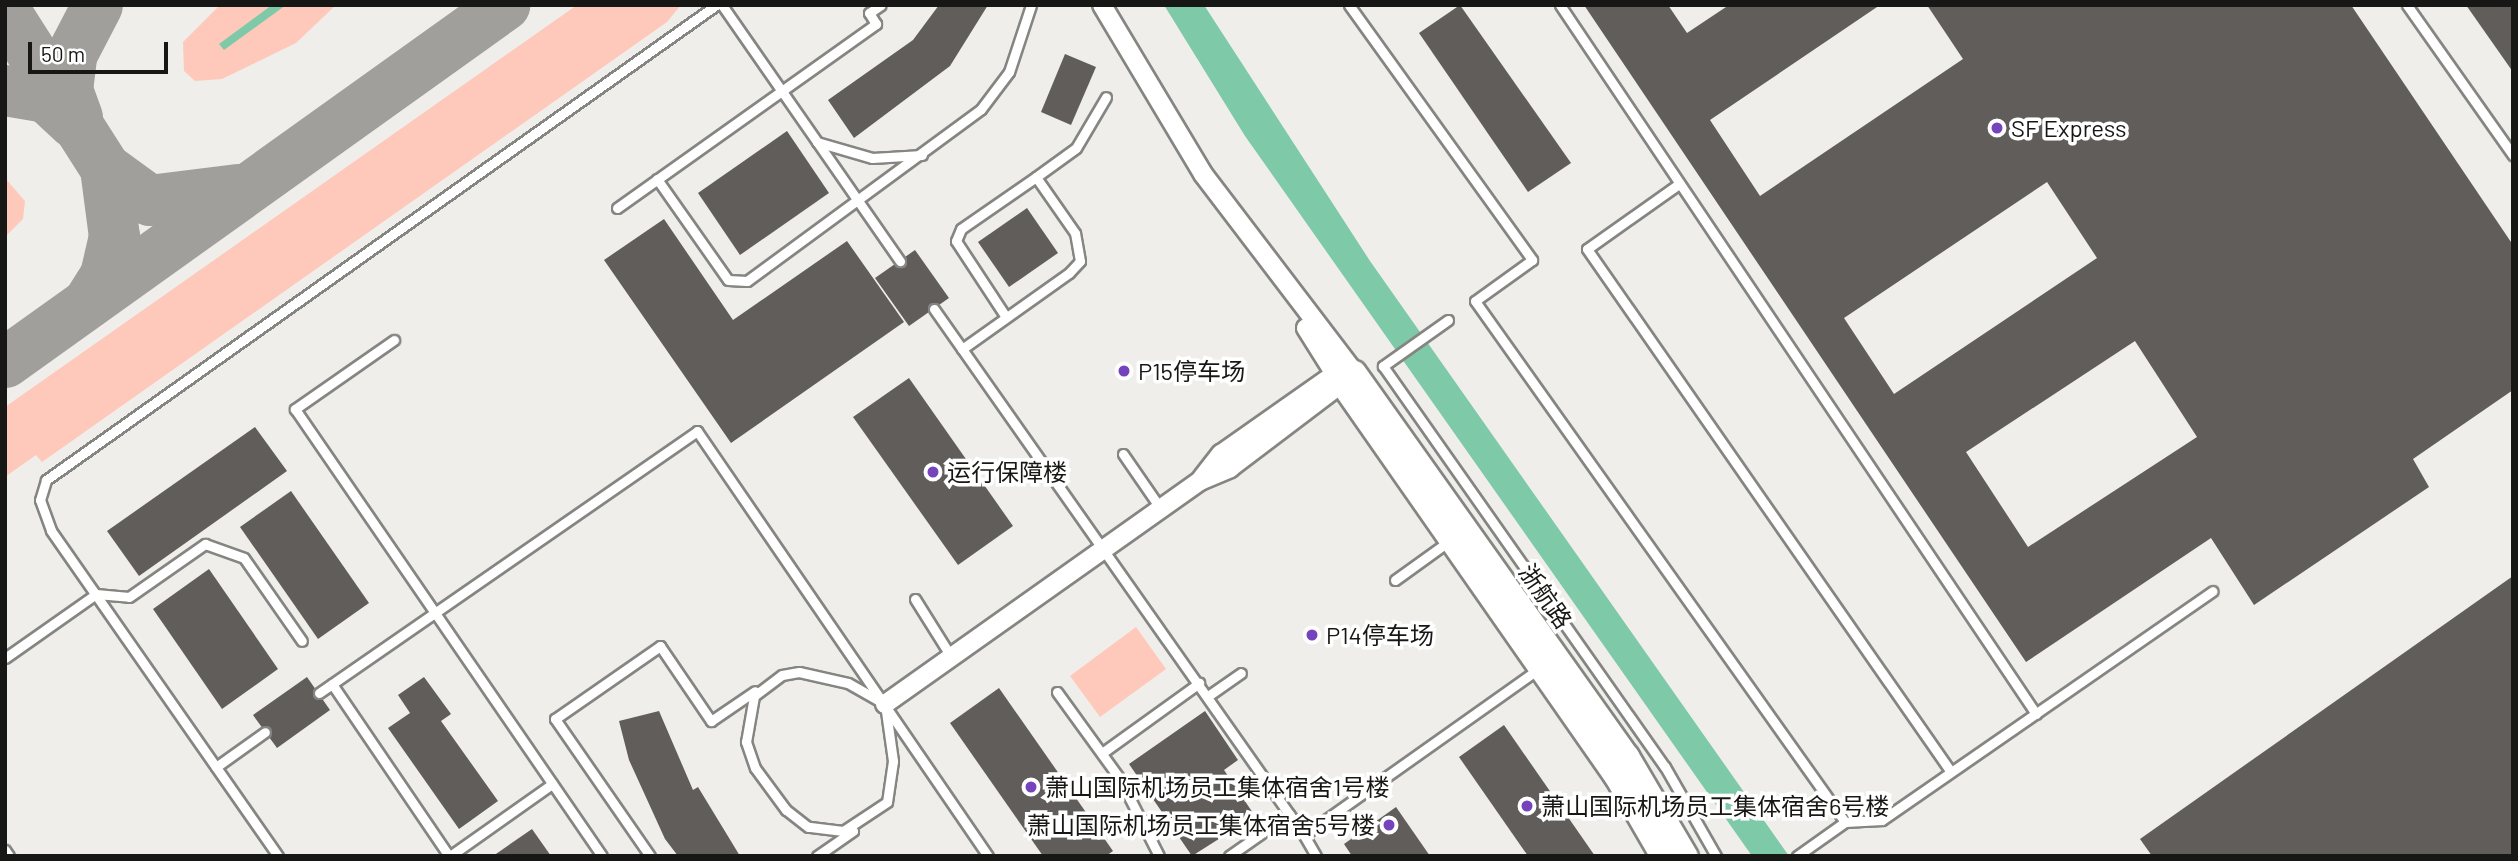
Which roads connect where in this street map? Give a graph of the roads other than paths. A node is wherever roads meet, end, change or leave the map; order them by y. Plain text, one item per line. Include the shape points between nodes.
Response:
1 (716, 5) edge
2 (722, 5) edge
3 (881, 5) edge
4 (1031, 5) edge
5 (1102, 5) edge
6 (1349, 5) edge
7 (1560, 5) edge
8 (2407, 5) edge
9 (782, 92) junction
10 (1106, 97) dead end
11 (816, 141) junction
12 (924, 155) junction
13 (2513, 155) edge
14 (1036, 177) junction
15 (657, 180) junction
16 (1676, 186) junction
17 (859, 204) junction
18 (617, 208) dead end
19 (900, 261) dead end
20 (934, 309) dead end
21 (1006, 317) junction
22 (1448, 320) dead end
23 (394, 340) dead end
24 (962, 349) junction
25 (1344, 377) junction
26 (1123, 454) dead end
27 (1161, 509) junction
28 (1450, 540) junction
29 (1106, 549) junction
30 (1395, 580) dead end
31 (2213, 591) dead end
32 (96, 594) junction
33 (915, 599) dead end
34 (434, 612) junction
35 (302, 640) dead end
36 (5, 658) edge
37 (952, 658) junction
38 (1540, 668) junction
39 (1241, 673) dead end
40 (768, 682) junction
41 (1199, 683) junction
42 (332, 684) junction
43 (1057, 692) dead end
44 (319, 693) dead end
45 (1208, 696) junction
46 (885, 704) junction
47 (2036, 714) junction
48 (265, 732) dead end
49 (1102, 753) junction
50 (216, 767) junction
51 (1951, 772) junction
52 (552, 784) junction
53 (1289, 814) junction
54 (1845, 822) junction
55 (863, 824) junction
56 (1304, 835) junction
57 (5, 850) edge
58 (9, 856) edge
59 (278, 856) edge
60 (450, 856) edge
61 (602, 856) edge
62 (650, 856) edge
63 (817, 856) edge
64 (988, 856) edge
65 (1159, 856) edge
66 (1229, 856) edge
67 (1316, 856) edge
68 (1662, 856) edge
69 (1686, 856) edge
70 (1716, 856) edge
71 (1797, 856) edge

1 - 32 lane via 65,462 46,480 44,516
2 - 9 lane
3 - 9 lane via 869,13 876,24
4 - 12 lane via 1009,72 981,109
5 - 25 street via 1203,174
6 - 54 lane via 1532,260 1475,301
7 - 16 lane
8 - 13 lane
9 - 11 lane
9 - 15 lane
10 - 14 lane via 1076,148
11 - 12 lane via 872,158
11 - 17 lane
12 - 17 lane
14 - 21 lane via 1075,233 1080,261
14 - 21 lane via 961,229 957,241
15 - 17 lane via 734,283
15 - 18 lane
16 - 47 lane
16 - 51 lane via 1587,249
17 - 19 lane
20 - 24 lane
21 - 24 lane
22 - 70 lane via 1383,366 1665,767
23 - 34 lane via 295,409
24 - 29 lane
25 - 27 street via 1221,454 1200,481
25 - 28 street, 浙航路
25 - 69 street, 浙航路 via 1627,756
26 - 27 lane
27 - 29 street
28 - 30 lane
28 - 38 street, 浙航路
29 - 37 street
29 - 41 lane
31 - 47 lane
32 - 35 lane via 129,597 205,544 244,558
32 - 36 lane
32 - 50 lane
33 - 37 lane
34 - 42 lane
34 - 46 lane via 697,431
34 - 52 lane
37 - 46 street
38 - 56 lane
38 - 68 street, 浙航路
39 - 45 lane
40 - 46 lane via 799,672 828,676
40 - 55 lane via 754,696 747,718 755,768 786,810 808,827 843,831
40 - 62 lane via 711,722 660,646 555,719
41 - 45 lane
41 - 49 lane
42 - 44 lane
42 - 60 lane
43 - 49 lane
45 - 53 lane
46 - 55 lane via 891,785 887,802
46 - 64 lane
47 - 51 lane
48 - 50 lane
49 - 65 lane
50 - 59 lane
51 - 54 lane via 1882,820
52 - 60 lane
52 - 61 lane
53 - 56 lane
53 - 66 lane
54 - 71 lane
55 - 63 lane
56 - 67 lane
57 - 58 lane

